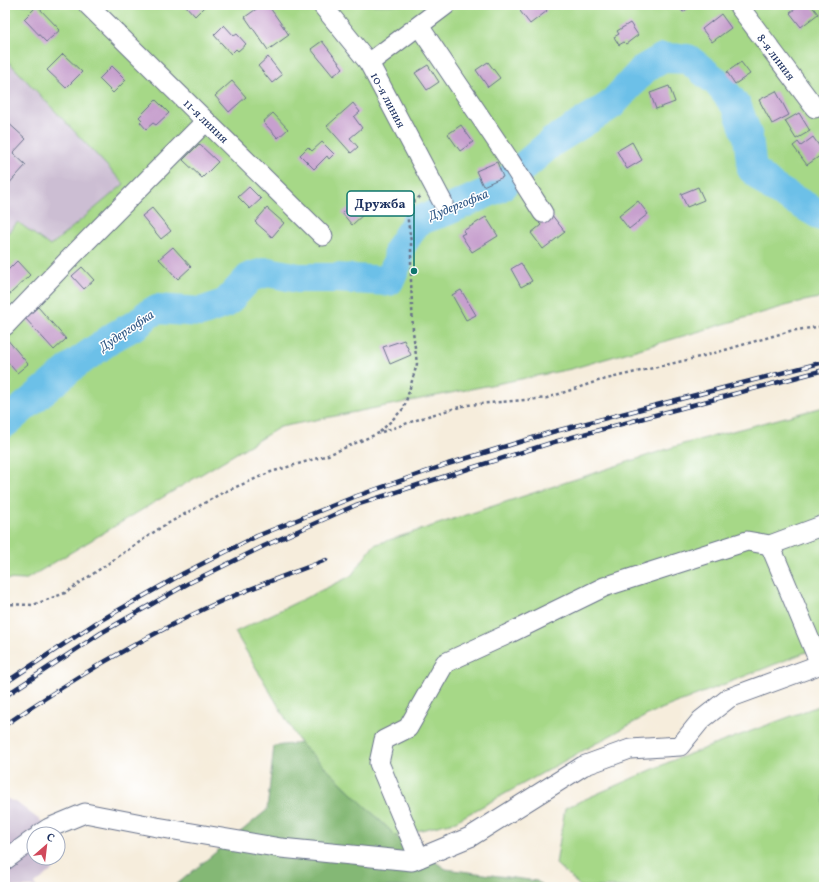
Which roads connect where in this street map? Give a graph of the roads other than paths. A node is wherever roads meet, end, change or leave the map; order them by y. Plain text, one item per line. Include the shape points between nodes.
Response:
1 (88, 5) edge
2 (322, 5) edge
3 (446, 5) edge
4 (738, 5) edge
5 (419, 26) junction
6 (369, 63) junction
7 (814, 108) dead end
8 (206, 121) junction
9 (443, 203) dead end
10 (543, 213) dead end
11 (324, 236) dead end
12 (5, 326) edge
13 (824, 525) edge
14 (770, 545) junction
15 (822, 664) edge
16 (58, 826) edge
17 (26, 845) edge
18 (419, 858) junction
19 (5, 860) edge

1 - 8 street, 11-я линия
2 - 6 street, 10-я линия
3 - 5 street
4 - 7 street, 8-я линия
5 - 6 street
5 - 10 street
6 - 9 street, 10-я линия
8 - 11 street, 11-я линия
8 - 12 street
13 - 14 street
14 - 15 street
14 - 18 street via 747,541 604,587 445,663 408,728 384,740 379,763
15 - 18 street via 729,698 701,720 680,746 630,749 583,766 470,837
16 - 18 street via 85,813 281,848 412,861
17 - 19 street

